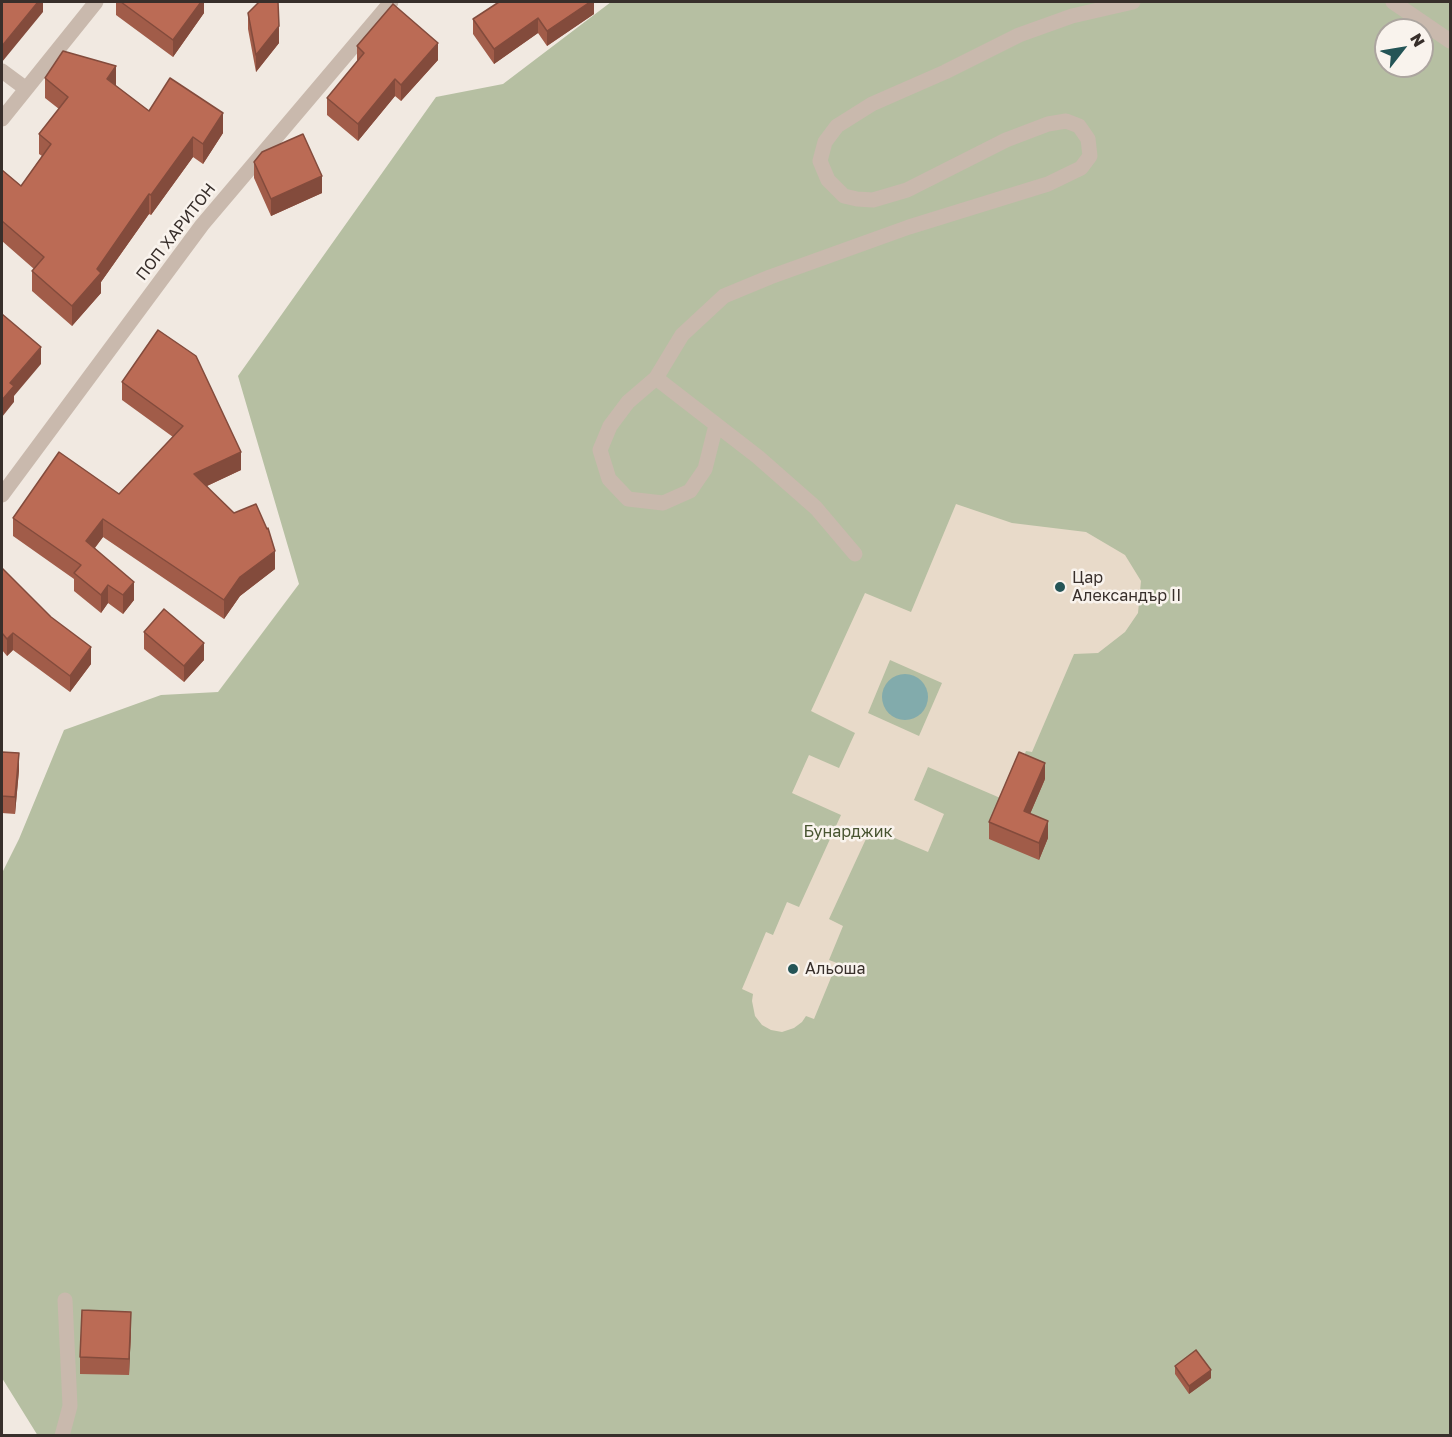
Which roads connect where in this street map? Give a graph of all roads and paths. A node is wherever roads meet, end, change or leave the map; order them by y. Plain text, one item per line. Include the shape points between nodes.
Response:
1 (96, 2) edge
2 (391, 2) edge
3 (1133, 2) edge
4 (1393, 2) edge
5 (1450, 41) edge
6 (2, 71) edge
7 (25, 88) junction
8 (2, 119) edge
9 (657, 378) junction
10 (717, 425) junction
11 (2, 495) edge
12 (855, 554) dead end
13 (64, 1300) dead end
14 (62, 1436) edge

1 - 7 street
2 - 11 street, ПОП ХАРИТОН via 202,225
3 - 9 street via 1072,16 1019,35 872,104 837,126 825,142 820,161 828,180 844,196 873,200 907,190 1006,140 1066,121 1079,126 1088,140 1090,156 1082,168 1048,184 909,227 724,296 682,335
4 - 5 street
6 - 7 street
7 - 8 street
9 - 10 street
9 - 10 street via 628,402 610,426 600,450 609,479 628,499 663,503 690,491 705,469
10 - 12 street via 816,508
13 - 14 street via 70,1406

